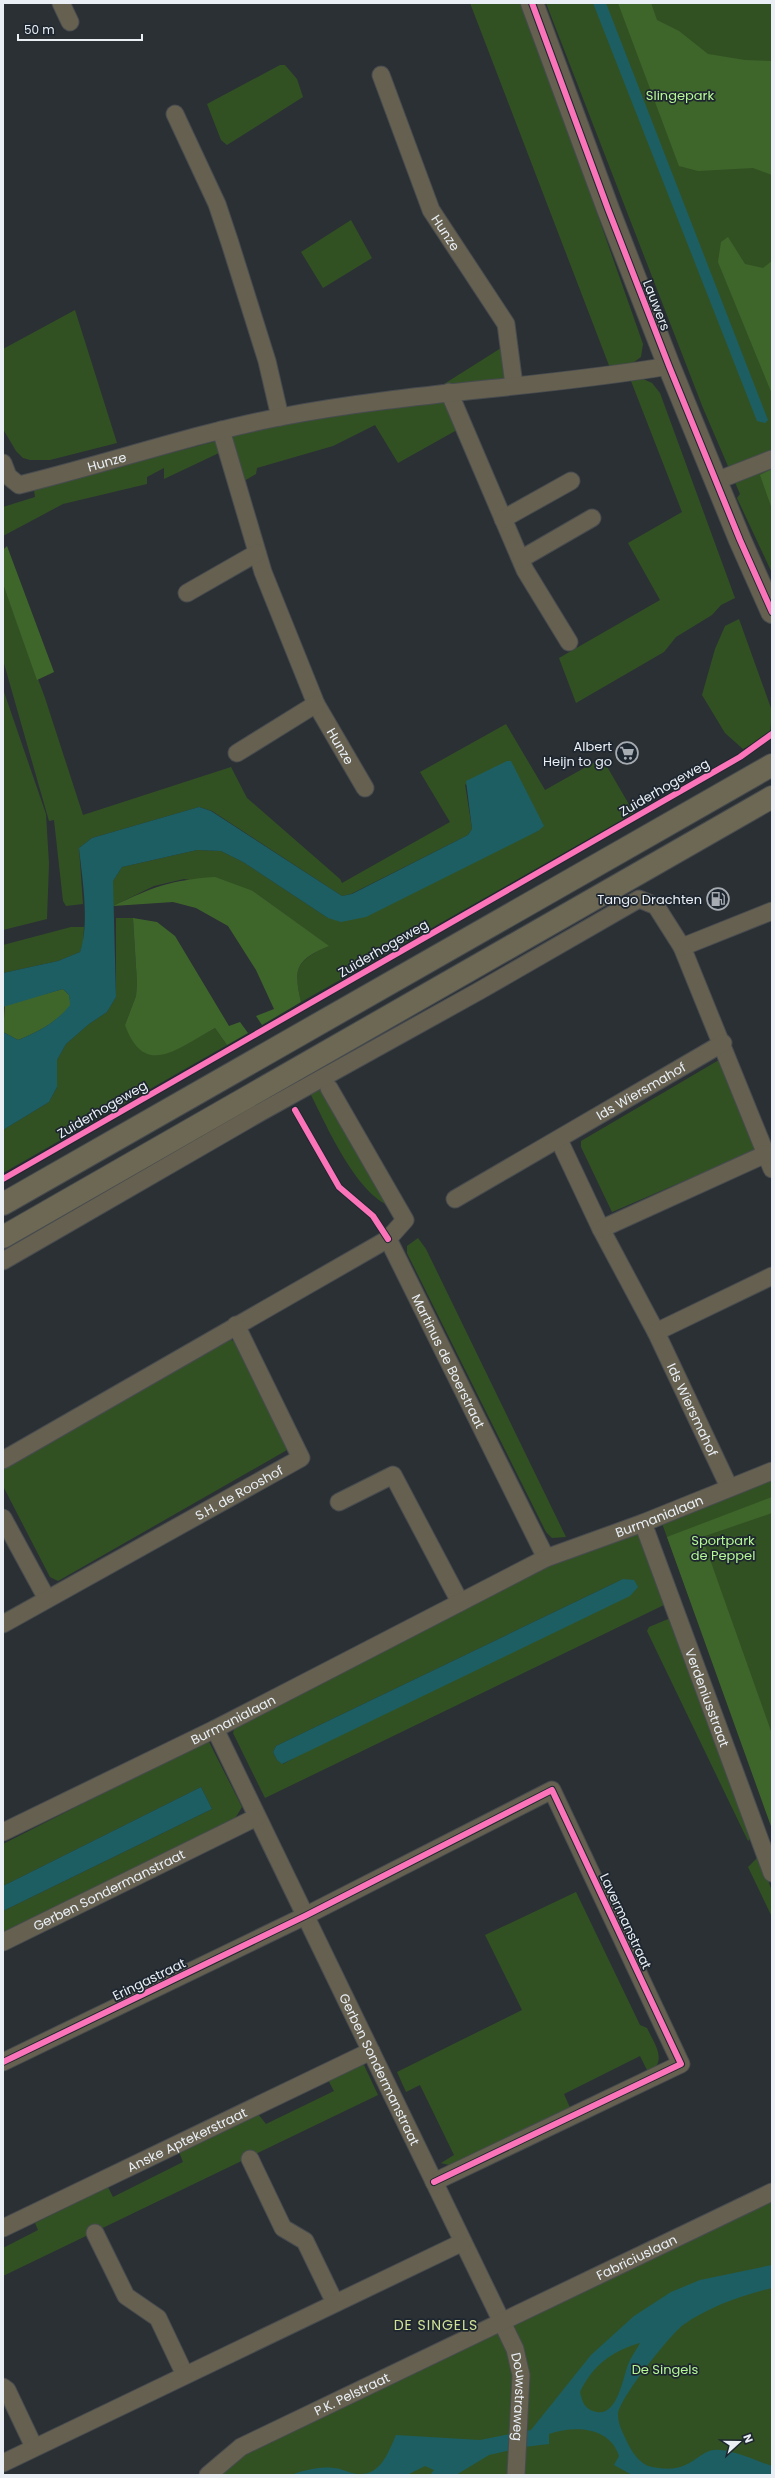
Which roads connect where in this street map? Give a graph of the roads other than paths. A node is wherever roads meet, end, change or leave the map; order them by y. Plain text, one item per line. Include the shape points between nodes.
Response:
1 (61, 3) edge
2 (532, 3) edge
3 (70, 22) dead end
4 (382, 75) dead end
5 (175, 114) dead end
6 (670, 366) junction
7 (514, 385) junction
8 (450, 392) junction
9 (280, 417) junction
10 (221, 430) junction
11 (772, 459) edge
12 (3, 463) edge
13 (571, 481) dead end
14 (716, 481) junction
15 (592, 518) dead end
16 (503, 519) junction
17 (257, 553) junction
18 (521, 559) junction
19 (187, 593) dead end
20 (772, 612) edge
21 (569, 642) dead end
22 (316, 704) junction
23 (237, 752) dead end
24 (772, 765) edge
25 (365, 788) dead end
26 (772, 797) edge
27 (772, 911) edge
28 (682, 947) junction
29 (722, 1043) junction
30 (329, 1088) dead end
31 (559, 1140) junction
32 (769, 1161) edge
33 (455, 1199) dead end
34 (3, 1204) edge
35 (601, 1229) junction
36 (3, 1237) edge
37 (388, 1239) junction
38 (3, 1261) edge
39 (772, 1276) edge
40 (236, 1325) junction
41 (656, 1332) junction
42 (3, 1460) edge
43 (772, 1471) edge
44 (729, 1487) junction
45 (339, 1502) dead end
46 (3, 1518) edge
47 (643, 1523) junction
48 (546, 1558) junction
49 (47, 1599) junction
50 (460, 1602) junction
51 (3, 1624) edge
52 (215, 1729) junction
53 (257, 1817) junction
54 (3, 1832) edge
55 (772, 1873) edge
56 (305, 1916) junction
57 (3, 1942) edge
58 (371, 2051) junction
59 (3, 2062) edge
60 (250, 2159) dead end
61 (434, 2182) junction
62 (772, 2192) edge
63 (3, 2228) edge
64 (95, 2233) dead end
65 (463, 2242) junction
66 (335, 2303) junction
67 (501, 2321) junction
68 (185, 2375) junction
69 (3, 2387) edge
70 (34, 2447) junction
71 (3, 2462) edge
72 (208, 2475) edge
73 (516, 2475) edge

1 - 3 street
2 - 6 street, Lauwers via 608,209
4 - 7 street, Hunze via 431,210 506,324
5 - 9 street via 217,204 267,362
6 - 7 street, Hunze via 608,376
6 - 14 street, Lauwers
7 - 8 street, Hunze
8 - 9 street, Hunze
8 - 16 street
9 - 10 street, Hunze
10 - 12 street, Hunze via 19,485 8,476
10 - 17 street, Hunze
11 - 14 street
13 - 16 street
14 - 20 street, Lauwers
15 - 18 street
16 - 18 street
17 - 19 street
17 - 22 street, Hunze
18 - 21 street
22 - 23 street
22 - 25 street, Hunze
24 - 34 main road
26 - 36 main road
27 - 28 street
28 - 29 street
28 - 38 street via 656,906 639,899 260,1112
29 - 31 street, Ids Wiersmahof
29 - 32 street
30 - 37 street via 405,1220
31 - 33 street, Ids Wiersmahof
31 - 35 street, Ids Wiersmahof
32 - 35 street
35 - 41 street, Ids Wiersmahof
37 - 40 street
37 - 48 street, Martinus de Boerstraat
39 - 41 street
40 - 42 street
40 - 49 street, S.H. de Rooshof via 301,1458
41 - 44 street, Ids Wiersmahof
43 - 44 street, Burmanialaan
44 - 47 street, Burmanialaan
45 - 50 street via 394,1475
46 - 49 street
47 - 48 street, Burmanialaan
47 - 55 street, Verdeniusstraat
48 - 50 street, Burmanialaan
49 - 51 street, S.H. de Rooshof
50 - 52 street, Burmanialaan
52 - 53 street, Gerben Sondermanstraat
52 - 54 street, Burmanialaan
53 - 56 street, Gerben Sondermanstraat
53 - 57 street, Gerben Sondermanstraat
56 - 58 street, Gerben Sondermanstraat
56 - 59 street, Eringastraat
56 - 61 street, Lavermanstraat via 552,1790 681,2064
58 - 61 street, Gerben Sondermanstraat
58 - 63 street, Anske Aptekerstraat
60 - 66 street via 283,2228 305,2241
61 - 65 street, Gerben Sondermanstraat
62 - 67 street, Fabriciuslaan
64 - 68 street via 126,2296 158,2318
65 - 66 street
65 - 67 street, Gerben Sondermanstraat
66 - 68 street
67 - 72 street, P.K. Pelstraat via 241,2447
67 - 73 street, Douwstraweg via 520,2370
68 - 70 street
69 - 70 street via 8,2390
70 - 71 street

